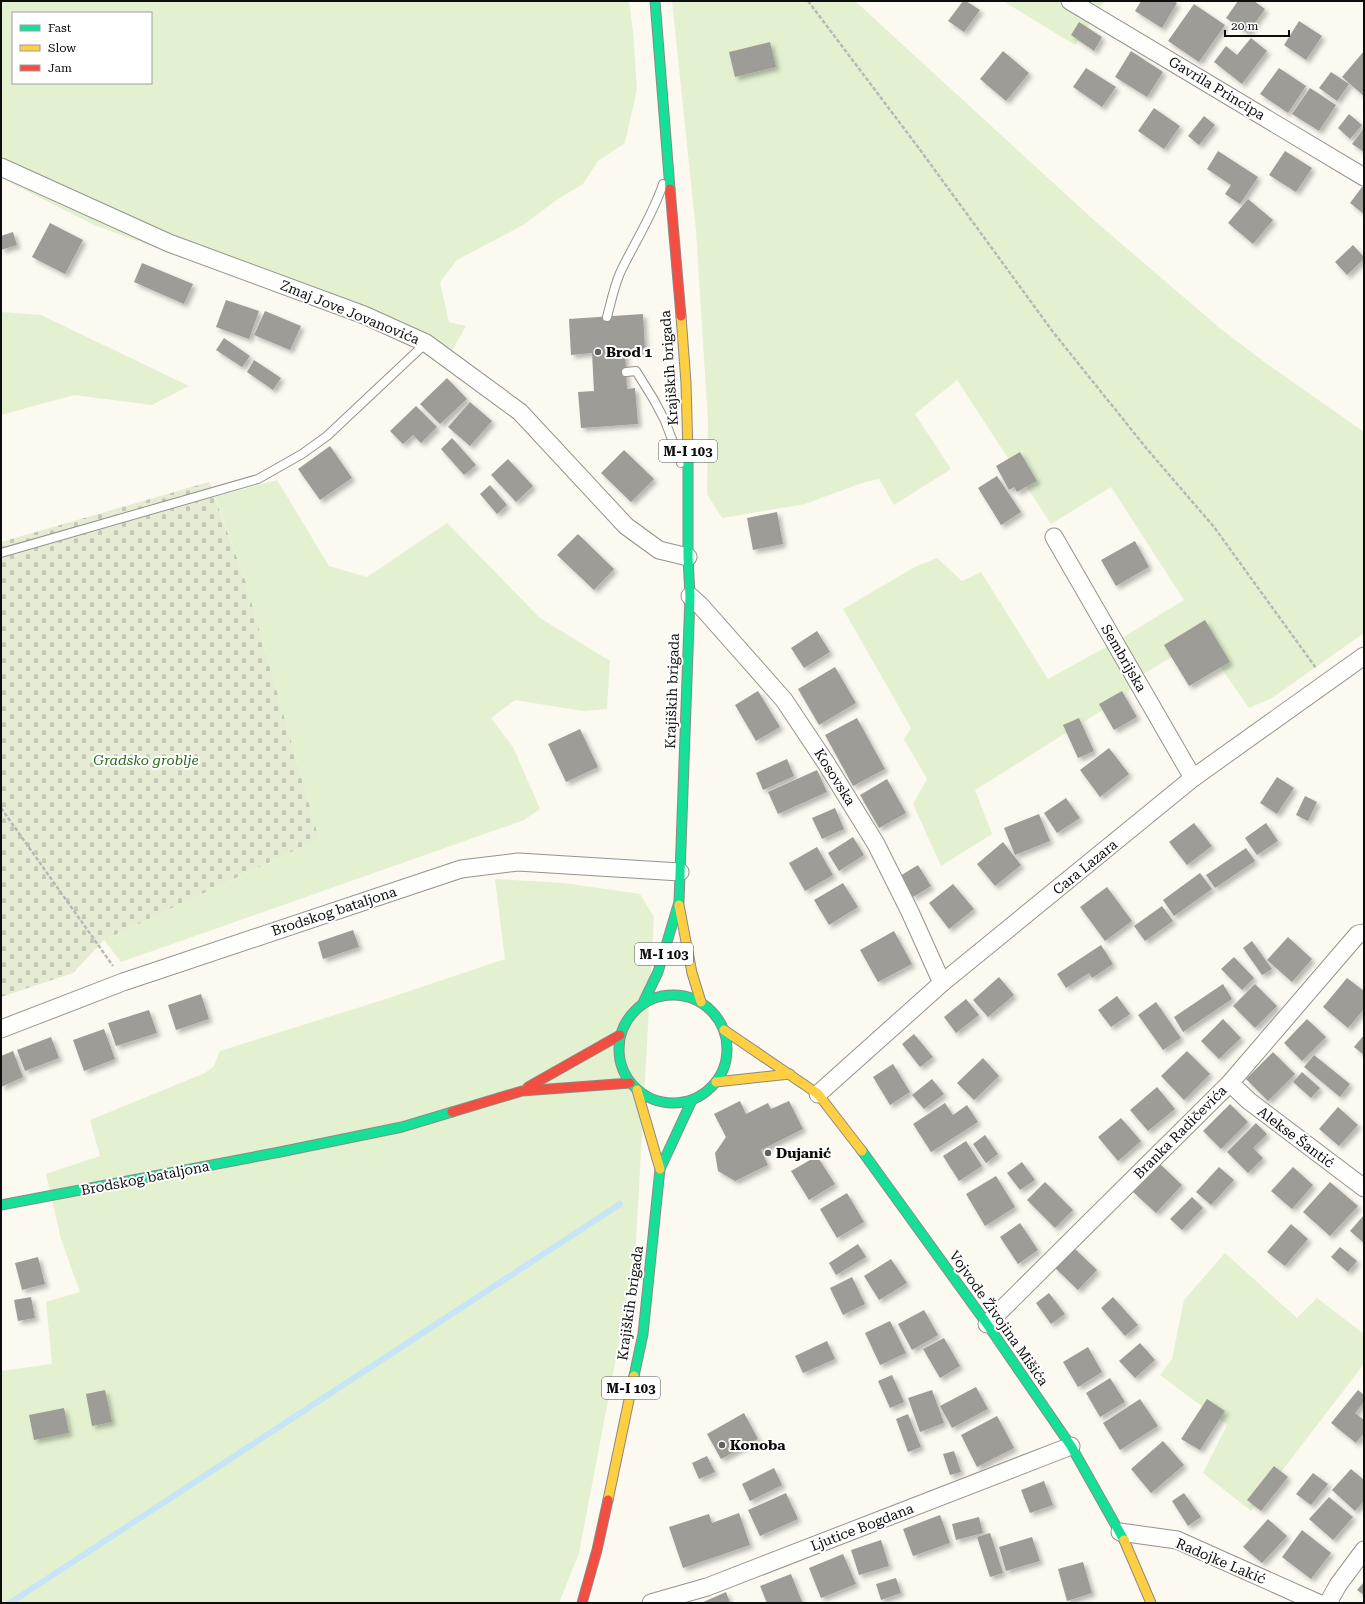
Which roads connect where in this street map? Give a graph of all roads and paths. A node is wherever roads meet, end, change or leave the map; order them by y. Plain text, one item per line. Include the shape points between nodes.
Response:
1 (655, 1) edge
2 (808, 1) edge
3 (1070, 1) edge
4 (1, 167) edge
5 (669, 168) junction
6 (1364, 177) edge
7 (607, 316) dead end
8 (426, 343) junction
9 (626, 372) dead end
10 (689, 481) junction
11 (1054, 538) dead end
12 (1, 553) edge
13 (688, 557) junction
14 (690, 596) junction
15 (1364, 656) edge
16 (1327, 683) junction
17 (1193, 778) junction
18 (1, 808) edge
19 (680, 872) junction
20 (679, 902) junction
21 (1364, 933) edge
22 (124, 982) junction
23 (942, 983) junction
24 (701, 1002) junction
25 (643, 1003) junction
26 (1, 1029) edge
27 (724, 1030) junction
28 (620, 1035) junction
29 (790, 1074) junction
30 (630, 1082) junction
31 (716, 1082) junction
32 (1230, 1083) junction
33 (637, 1090) junction
34 (522, 1091) junction
35 (818, 1094) junction
36 (692, 1100) junction
37 (660, 1169) junction
38 (1364, 1188) edge
39 (1, 1205) edge
40 (987, 1324) junction
41 (1071, 1446) junction
42 (1120, 1532) junction
43 (1364, 1550) edge
44 (582, 1603) edge
45 (652, 1603) edge
46 (1150, 1603) edge
47 (1318, 1603) edge
48 (1328, 1603) edge

1 - 5 main road, Krajiških brigada / M-I 103
2 - 16 path via 1054,332 1147,449 1214,527
3 - 6 street, Gavrila Principa
4 - 8 street, Zmaj Jove Jovanovića via 169,243 364,315
5 - 7 lane via 657,203 620,272
5 - 10 main road, Krajiških brigada / M-I 103 via 686,384
8 - 12 lane via 328,436 258,479
8 - 13 street, Zmaj Jove Jovanovića via 520,412 626,526 659,550
9 - 10 lane via 636,371 654,400
10 - 13 main road, Krajiških brigada / M-I 103
11 - 17 street, Sembrijska
13 - 14 main road, Krajiških brigada / M-I 103
14 - 19 main road, Krajiških brigada / M-I 103
14 - 23 street, Kosovska via 784,700 826,763 876,844
15 - 16 street, Cara Lazara
16 - 17 street, Cara Lazara
17 - 23 street, Cara Lazara
18 - 22 path
19 - 20 main road, Krajiških brigada / M-I 103
19 - 22 street, Brodskog bataljona via 518,862 460,869
20 - 24 main road, Krajiških brigada / M-I 103 via 692,973
20 - 25 main road, Krajiških brigada / M-I 103 via 658,972
21 - 32 street, Branka Radičevića via 1358,934
22 - 26 street, Brodskog bataljona
23 - 35 street, Cara Lazara
24 - 25 main road, M-I 103 via 682,995 662,996
24 - 27 main road, M-I 103 via 713,1012
25 - 28 main road, M-I 103 via 625,1023
27 - 29 main road, Vojvode Živojina Mišića
27 - 31 main road, M-I 103 via 727,1054 724,1069
28 - 30 main road, M-I 103 via 619,1052 622,1068
28 - 34 main road, Brodskog bataljona
29 - 31 main road
29 - 35 main road, Vojvode Živojina Mišića
30 - 33 main road, M-I 103
30 - 34 main road, Brodskog bataljona
31 - 36 main road, M-I 103
32 - 38 street, Alekse Šantić via 1249,1101
32 - 40 street, Branka Radičevića
33 - 36 main road, M-I 103 via 649,1098 663,1102 678,1103
33 - 37 main road, Krajiških brigada / M-I 103
34 - 39 main road, Brodskog bataljona via 402,1127
35 - 40 main road, Vojvode Živojina Mišića via 844,1126
36 - 37 main road, Krajiških brigada / M-I 103
37 - 44 main road, Krajiških brigada / M-I 103 via 643,1334 597,1550
40 - 41 main road, Vojvode Živojina Mišića
41 - 42 main road, Vojvode Živojina Mišića
41 - 45 street, Ljutice Bogdana via 707,1587
42 - 46 main road, Vojvode Živojina Mišića
42 - 47 street, Radojke Lakić via 1178,1540
43 - 48 street

